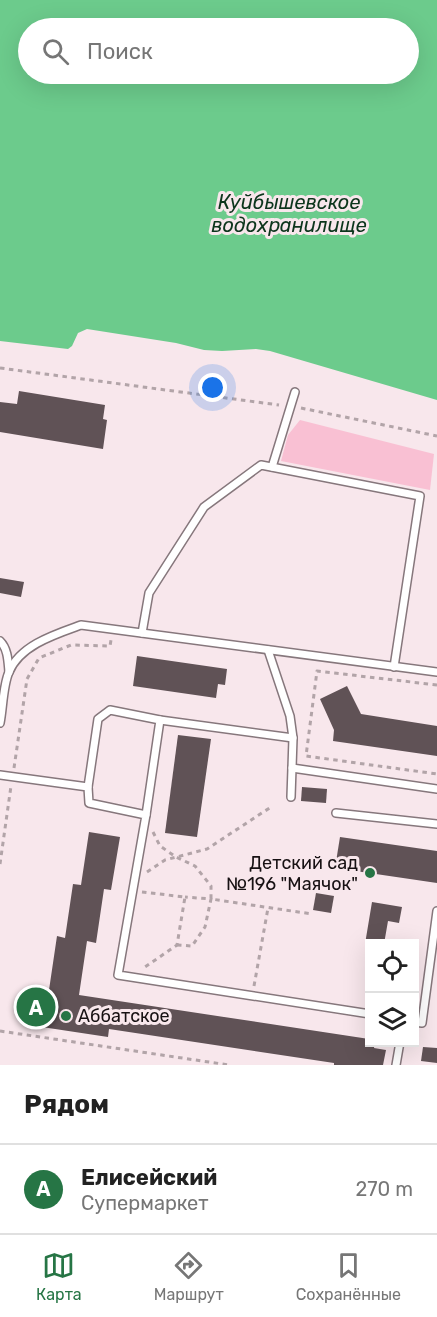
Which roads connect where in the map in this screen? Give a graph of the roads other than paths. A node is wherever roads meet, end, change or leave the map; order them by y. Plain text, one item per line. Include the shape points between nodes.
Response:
1 (295, 392) dead end
2 (272, 467) junction
3 (142, 633) junction
4 (0, 641) edge
5 (268, 650) junction
6 (394, 667) junction
7 (9, 672) junction
8 (437, 672) edge
9 (160, 720) junction
10 (0, 723) edge
11 (293, 738) junction
12 (292, 768) junction
13 (0, 775) edge
14 (88, 787) junction
15 (437, 789) edge
16 (291, 797) dead end
17 (336, 813) dead end
18 (146, 815) junction
19 (437, 824) edge
20 (437, 911) edge
21 (365, 1013) edge
22 (419, 1023) edge
23 (399, 1047) edge
24 (396, 1065) edge

1 - 2 lane
2 - 3 lane via 261,465 204,507 149,593
2 - 6 lane via 420,496
3 - 5 lane
3 - 7 lane via 81,625 24,652
4 - 7 lane via 8,656
5 - 6 lane
5 - 11 lane via 290,716
6 - 8 lane
7 - 10 lane
9 - 11 lane
9 - 14 lane via 110,710 98,719
9 - 18 lane
11 - 12 lane
12 - 15 lane
12 - 16 lane
13 - 14 lane
14 - 18 lane via 89,803
17 - 19 lane
18 - 21 lane via 118,975
20 - 22 lane via 422,1023
23 - 24 lane

